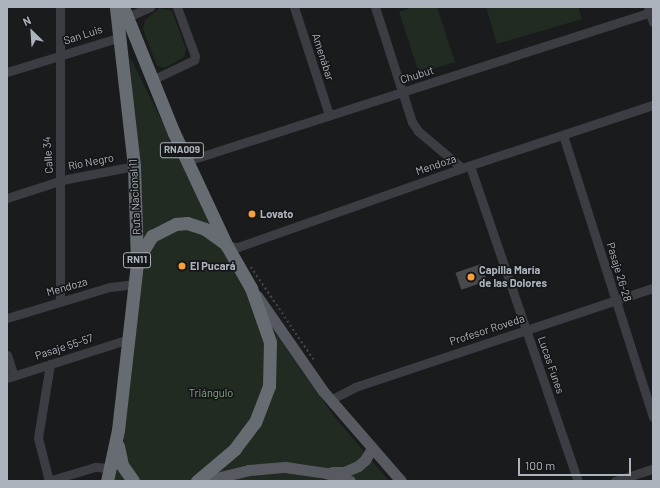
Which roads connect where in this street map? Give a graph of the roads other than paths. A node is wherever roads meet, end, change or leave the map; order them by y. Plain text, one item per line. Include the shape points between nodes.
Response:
1 (60, 7) edge
2 (116, 7) edge
3 (150, 7) edge
4 (177, 7) edge
5 (294, 7) edge
6 (375, 7) edge
7 (650, 10) edge
8 (125, 12) edge
9 (653, 22) edge
10 (121, 37) junction
11 (59, 56) junction
12 (7, 72) edge
13 (152, 80) junction
14 (403, 92) junction
15 (653, 107) edge
16 (329, 115) junction
17 (563, 135) junction
18 (187, 161) junction
19 (134, 166) junction
20 (466, 167) junction
21 (62, 180) junction
22 (7, 198) edge
23 (227, 246) junction
24 (137, 262) junction
25 (134, 284) junction
26 (251, 288) junction
27 (653, 288) edge
28 (615, 300) junction
29 (60, 301) junction
30 (7, 318) edge
31 (526, 330) junction
32 (129, 339) junction
33 (7, 355) edge
34 (50, 364) junction
35 (10, 377) edge
36 (330, 400) junction
37 (653, 417) edge
38 (118, 430) junction
39 (372, 448) junction
40 (110, 468) junction
41 (653, 468) edge
42 (315, 471) junction
43 (63, 479) edge
44 (48, 481) edge
45 (107, 481) edge
46 (133, 481) edge
47 (197, 481) edge
48 (204, 481) edge
49 (350, 481) edge
50 (401, 481) edge
51 (578, 481) edge
52 (614, 481) edge

1 - 11 street, Calle 34
2 - 10 highway, Ruta Nacional 11 / RN11
3 - 8 street
4 - 13 street via 195,56 194,60
5 - 16 street, Amenábar
6 - 14 street
7 - 9 street
7 - 14 street, Chubut
8 - 13 highway, RNA009
10 - 11 street, San Luis
10 - 19 highway, Ruta Nacional 11 / RN11
11 - 12 street, San Luis
11 - 21 street, Calle 34 via 59,149
13 - 18 highway, RNA009
14 - 16 street, Chubut
14 - 20 street via 412,122 418,131
15 - 17 street, Mendoza
16 - 18 street, Chubut
17 - 20 street, Mendoza
17 - 28 street, Pasaje 26-28
18 - 23 highway, RNA009
19 - 21 street, Río Negro
19 - 24 highway, Ruta Nacional 11 / RN11
20 - 23 street, Mendoza via 238,247
20 - 31 street, Lucas Funes
21 - 22 street, Río Negro
21 - 29 street, Calle 34
23 - 24 highway, RNA009 via 205,228 187,223 176,224 152,236
23 - 26 highway, RNA009
24 - 25 highway, Ruta Nacional 11 / RN11
25 - 29 street, Mendoza via 120,284
25 - 32 highway, Ruta Nacional 11 / RN11
26 - 36 main road, RNA009
26 - 47 highway, RNA009 via 270,342 269,386 261,409 246,435 221,464
27 - 28 street, Profesor Roveda
28 - 31 street, Profesor Roveda
28 - 37 street, Pasaje 26-28
29 - 30 street, Mendoza
31 - 36 street, Profesor Roveda via 355,387
31 - 51 street, Lucas Funes
32 - 34 street, Pasaje 55-57
32 - 38 highway, Ruta Nacional 11 / RN11
33 - 35 street
34 - 35 street, Pasaje 55-57
34 - 44 street via 38,438
36 - 39 main road, RNA009
38 - 40 highway, Ruta Nacional 11 / RN11
38 - 46 highway via 118,456
39 - 42 main road via 358,466 344,472
39 - 50 main road, RNA009
40 - 43 street via 95,467
40 - 45 highway, Ruta Nacional 11 / RN11
41 - 52 street
42 - 48 main road via 269,468 226,474
42 - 49 main road
43 - 44 street

